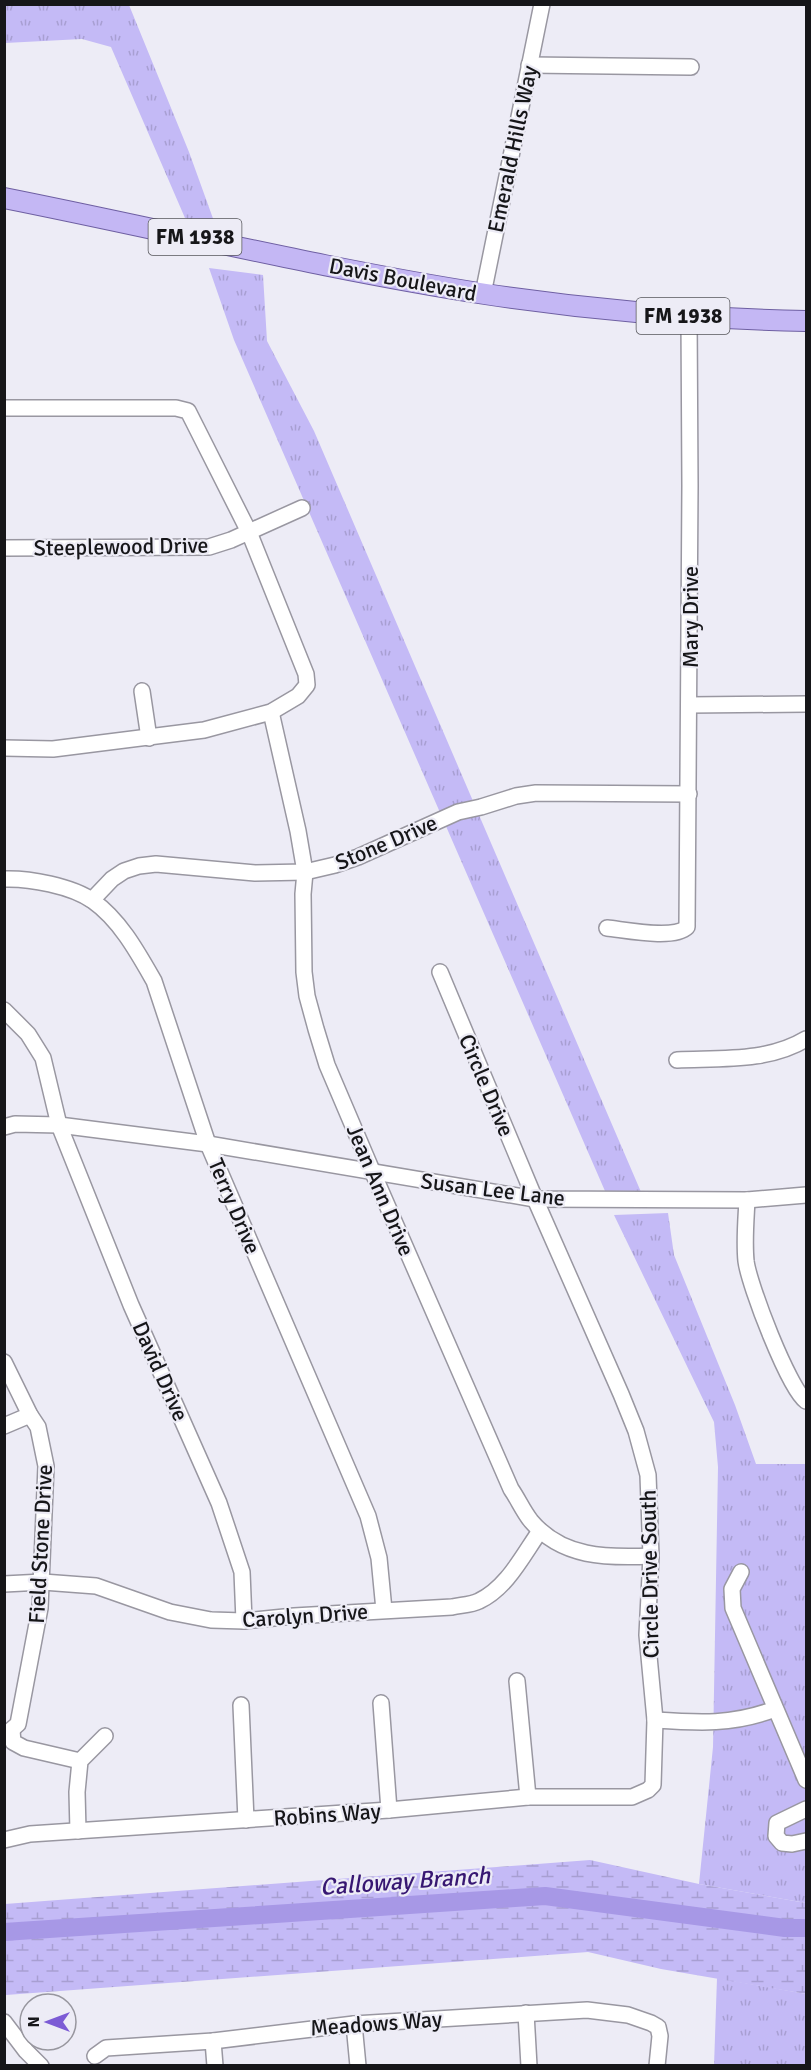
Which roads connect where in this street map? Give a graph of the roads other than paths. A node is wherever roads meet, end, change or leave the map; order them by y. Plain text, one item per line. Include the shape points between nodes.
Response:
1 (542, 4) edge
2 (529, 65) junction
3 (691, 67) dead end
4 (4, 198) edge
5 (483, 294) junction
6 (689, 316) junction
7 (807, 321) edge
8 (4, 408) edge
9 (302, 508) dead end
10 (249, 532) junction
11 (4, 548) edge
12 (142, 691) dead end
13 (807, 704) edge
14 (689, 705) junction
15 (271, 712) junction
16 (149, 738) junction
17 (4, 748) edge
18 (689, 794) junction
19 (304, 872) junction
20 (4, 879) edge
21 (92, 900) junction
22 (607, 928) dead end
23 (440, 972) dead end
24 (4, 1010) edge
25 (807, 1040) edge
26 (677, 1060) dead end
27 (59, 1125) junction
28 (4, 1127) edge
29 (208, 1144) junction
30 (373, 1173) junction
31 (807, 1195) edge
32 (535, 1199) junction
33 (747, 1200) junction
34 (4, 1362) edge
35 (807, 1401) edge
36 (30, 1415) junction
37 (4, 1426) edge
38 (540, 1531) junction
39 (651, 1556) junction
40 (741, 1572) dead end
41 (43, 1582) junction
42 (4, 1584) edge
43 (384, 1610) junction
44 (244, 1621) junction
45 (517, 1681) dead end
46 (381, 1703) dead end
47 (241, 1705) dead end
48 (775, 1709) junction
49 (655, 1720) junction
50 (8, 1733) edge
51 (105, 1736) dead end
52 (80, 1761) junction
53 (807, 1780) edge
54 (648, 1790) joint
55 (528, 1797) junction
56 (807, 1809) edge
57 (389, 1810) junction
58 (246, 1820) junction
59 (78, 1831) junction
60 (4, 1840) edge
61 (807, 1842) edge
62 (526, 2013) junction
63 (4, 2022) edge
64 (354, 2024) junction
65 (213, 2041) junction
66 (94, 2056) dead end
67 (41, 2066) edge
68 (215, 2066) edge
69 (358, 2066) edge
70 (529, 2066) edge
71 (657, 2066) edge

1 - 2 street, Emerald Hills Way
2 - 3 street
2 - 5 street, Emerald Hills Way
4 - 5 main road, Davis Boulevard / FM 1938
5 - 6 main road, Davis Boulevard / FM 1938
6 - 7 main road, Davis Boulevard / FM 1938
6 - 14 street, Mary Drive
8 - 10 street via 188,411
9 - 10 street, Steeplewood Drive
10 - 11 street, Steeplewood Drive via 209,547
10 - 15 street via 306,674 307,685 298,696
12 - 16 street
13 - 14 street
14 - 18 street, Mary Drive
15 - 16 street via 204,730
15 - 19 street, Jean Ann Drive
16 - 17 street via 53,749
18 - 19 street, Stone Drive via 516,795 458,812 358,857
18 - 22 street, Mary Drive via 687,927 670,934
19 - 21 street, Stone Drive via 139,866 112,879
19 - 30 street, Jean Ann Drive via 307,996 327,1065
20 - 21 street, Terry Drive via 57,885
21 - 29 street, Terry Drive via 116,922 154,981
23 - 32 street, Circle Drive
24 - 27 street, David Drive via 28,1034 43,1058
25 - 26 street via 763,1056
27 - 28 street, Susan Lee Lane
27 - 29 street, Susan Lee Lane
27 - 44 street, David Drive via 131,1305 219,1503 242,1572
29 - 30 street, Susan Lee Lane
29 - 43 street, Terry Drive via 368,1516
30 - 32 street, Susan Lee Lane
30 - 38 street, Jean Ann Drive via 511,1489
31 - 33 street, Susan Lee Lane
32 - 33 street, Susan Lee Lane
32 - 39 street, Circle Drive South via 636,1431 648,1475
33 - 35 street via 750,1282 789,1376
34 - 36 street, Field Stone Drive
36 - 37 street
36 - 41 street, Field Stone Drive via 38,1427 46,1466
38 - 39 street, Jean Ann Drive via 580,1553 613,1558
38 - 43 street, Carolyn Drive via 502,1585 481,1600 452,1607
39 - 49 street, Circle Drive South via 647,1635
40 - 48 street via 732,1589 733,1608
41 - 42 street, Carolyn Drive
41 - 44 street, Carolyn Drive via 96,1586 170,1612
41 - 50 street, Field Stone Drive via 18,1724
43 - 44 street, Carolyn Drive
45 - 55 street
46 - 57 street
47 - 58 street
48 - 49 street via 743,1720
48 - 53 street
49 - 54 street, Circle Drive South via 653,1785
50 - 52 street via 24,1748
51 - 52 street
52 - 59 street
54 - 55 street, Robins Way via 632,1797
55 - 57 street, Robins Way
56 - 61 street via 777,1822 776,1836 782,1843
57 - 58 street, Robins Way
58 - 59 street, Robins Way
59 - 60 street, Robins Way
62 - 64 street, Meadows Way
62 - 70 street
62 - 71 street, Meadows Way via 605,2011 651,2023 658,2027 660,2036
63 - 67 street
64 - 65 street, Meadows Way
64 - 69 street
65 - 66 street, Meadows Way via 106,2048
65 - 68 street

